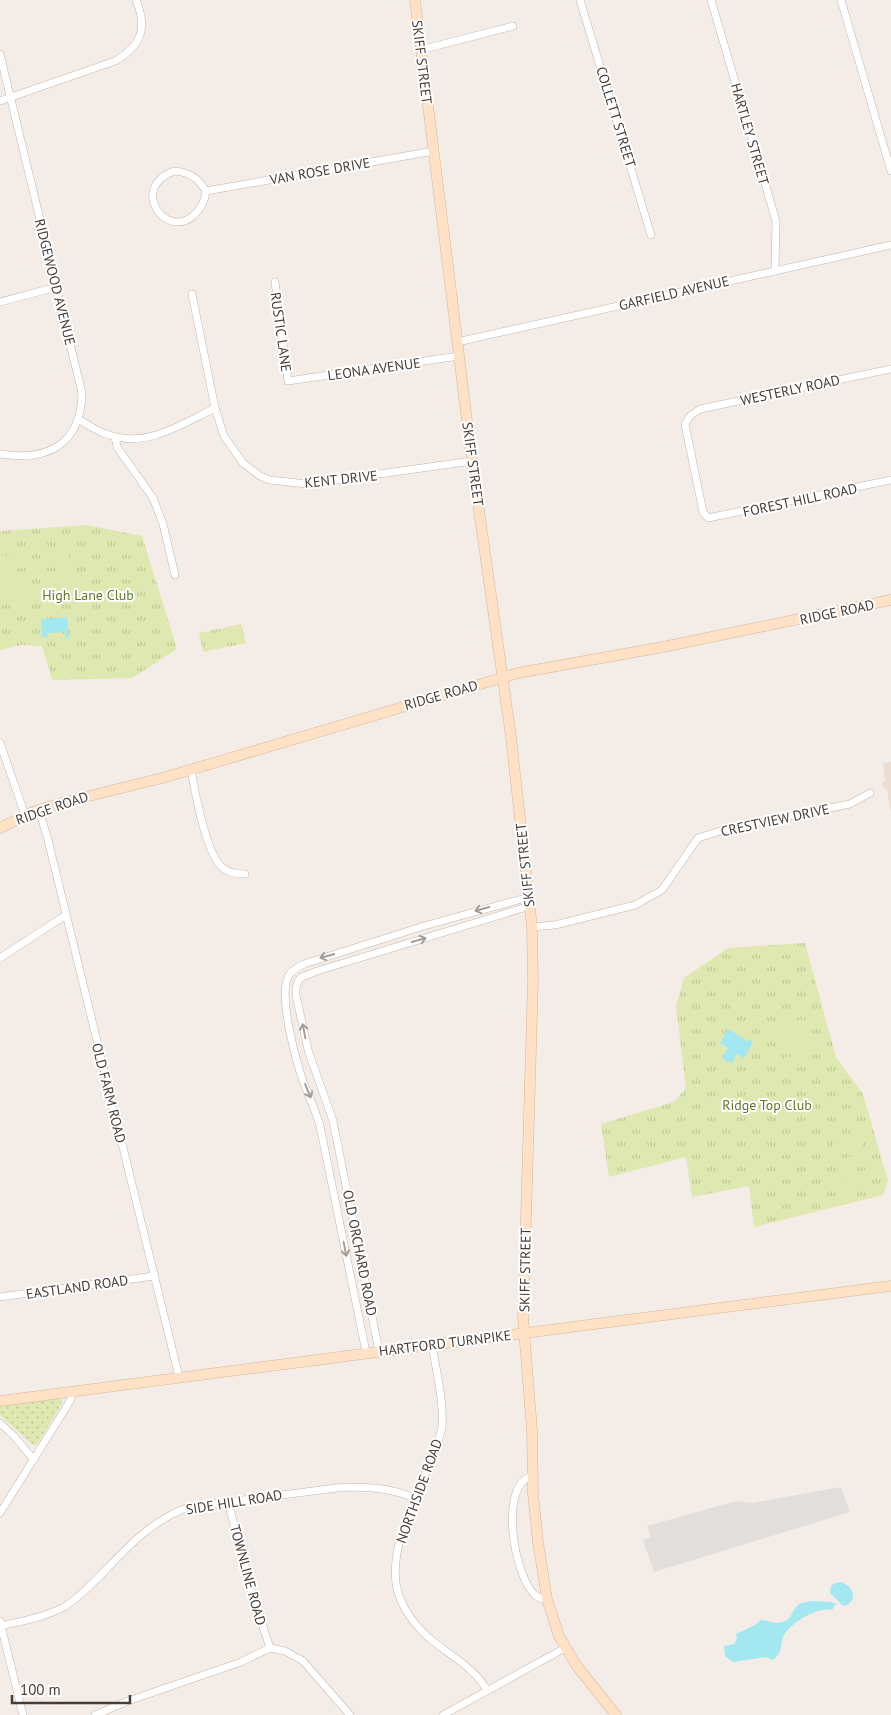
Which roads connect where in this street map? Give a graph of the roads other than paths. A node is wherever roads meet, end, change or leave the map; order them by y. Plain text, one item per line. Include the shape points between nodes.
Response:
1 (136, 0) edge
2 (415, 0) edge
3 (580, 0) edge
4 (711, 0) edge
5 (841, 0) edge
6 (513, 26) dead end
7 (420, 50) junction
8 (0, 54) edge
9 (11, 98) junction
10 (0, 101) edge
11 (434, 151) junction
12 (891, 171) edge
13 (206, 191) junction
14 (651, 235) dead end
15 (891, 245) edge
16 (775, 271) junction
17 (275, 282) dead end
18 (56, 287) junction
19 (192, 294) dead end
20 (0, 302) edge
21 (457, 342) junction
22 (459, 356) junction
23 (891, 369) edge
24 (288, 381) joint
25 (215, 408) junction
26 (78, 419) junction
27 (115, 437) junction
28 (0, 454) edge
29 (472, 461) junction
30 (891, 480) edge
31 (708, 518) joint
32 (175, 575) dead end
33 (891, 600) edge
34 (503, 677) junction
35 (0, 744) edge
36 (191, 770) junction
37 (870, 793) dead end
38 (39, 810) junction
39 (25, 815) junction
40 (0, 828) edge
41 (245, 874) dead end
42 (530, 902) junction
43 (66, 915) junction
44 (532, 927) junction
45 (401, 934) junction
46 (403, 945) junction
47 (0, 958) edge
48 (287, 980) junction
49 (297, 983) junction
50 (330, 1110) junction
51 (317, 1113) junction
52 (341, 1156) junction
53 (326, 1160) junction
54 (154, 1276) junction
55 (891, 1286) edge
56 (0, 1297) edge
57 (524, 1334) junction
58 (432, 1344) junction
59 (379, 1351) junction
60 (366, 1352) junction
61 (178, 1377) junction
62 (71, 1391) junction
63 (0, 1401) edge
64 (0, 1423) edge
65 (34, 1460) junction
66 (532, 1476) junction
67 (414, 1498) junction
68 (228, 1502) junction
69 (0, 1513) edge
70 (547, 1600) junction
71 (1, 1624) edge
72 (270, 1648) junction
73 (565, 1648) junction
74 (487, 1690) junction
75 (23, 1715) edge
76 (95, 1715) edge
77 (350, 1715) edge
78 (442, 1715) edge
79 (616, 1715) edge

1 - 9 street via 141,15 141,33 125,55
2 - 7 main road, SKIFF STREET
3 - 14 street, COLLETT STREET
4 - 16 street, HARTLEY STREET via 776,221
5 - 12 street
6 - 7 street
7 - 11 main road, SKIFF STREET
8 - 9 street, RIDGEWOOD AVENUE
9 - 10 street
9 - 18 street, RIDGEWOOD AVENUE
11 - 13 street, VAN ROSE DRIVE
11 - 21 main road, SKIFF STREET
13 - 13 street via 193,175 174,171 157,181 152,200 163,217 182,222 198,211
15 - 16 street, GARFIELD AVENUE
16 - 21 street, GARFIELD AVENUE
17 - 24 street, RUSTIC LANE
18 - 20 street
18 - 26 street, RIDGEWOOD AVENUE via 82,393
19 - 25 street, KENT DRIVE
21 - 22 main road, SKIFF STREET
22 - 24 street, LEONA AVENUE
22 - 29 main road, SKIFF STREET
23 - 31 street, WESTERLY ROAD via 700,409 690,416 685,424 703,512
25 - 27 street via 156,436 142,439
25 - 29 street, KENT DRIVE via 224,436 243,463 270,480 308,484
26 - 27 street
26 - 28 street, RIDGEWOOD AVENUE via 63,442 45,453 33,456
27 - 32 street via 117,447 153,498
29 - 34 main road, SKIFF STREET
30 - 31 street, FOREST HILL ROAD
33 - 34 main road, RIDGE ROAD
34 - 36 main road, RIDGE ROAD
34 - 42 main road, SKIFF STREET
35 - 39 street
36 - 38 main road, RIDGE ROAD
36 - 41 street via 211,852 224,869
37 - 44 street, CRESTVIEW DRIVE via 850,804 732,827 698,838 662,890 635,906
38 - 39 main road, RIDGE ROAD
38 - 43 street, OLD FARM ROAD
39 - 40 main road, RIDGE ROAD
42 - 44 main road, SKIFF STREET
42 -> 45 street
46 -> 42 street
43 - 47 street
43 - 54 street, OLD FARM ROAD
44 - 57 main road, SKIFF STREET
45 - 46 street
45 -> 48 street via 304,964
46 - 49 street via 317,971 302,977
48 - 49 street
48 -> 51 street, OLD ORCHARD ROAD via 284,996 294,1048
50 -> 49 street, OLD ORCHARD ROAD via 308,1050 296,995
50 - 51 street
50 - 52 street, OLD ORCHARD ROAD
51 - 53 street, OLD ORCHARD ROAD
52 - 53 street
52 - 59 street, OLD ORCHARD ROAD
53 -> 60 street, OLD ORCHARD ROAD
54 - 56 street, EASTLAND ROAD
54 - 61 street, OLD FARM ROAD
55 - 57 main road, HARTFORD TURNPIKE
57 - 58 main road, HARTFORD TURNPIKE
57 - 66 main road, SKIFF STREET via 530,1394
58 - 59 main road, HARTFORD TURNPIKE
58 - 67 street, NORTHSIDE ROAD via 442,1404 442,1428
59 - 60 main road, HARTFORD TURNPIKE
60 - 61 main road, HARTFORD TURNPIKE
61 - 62 main road, HARTFORD TURNPIKE
62 - 63 main road, HARTFORD TURNPIKE
62 - 65 street via 68,1406
64 - 65 street
65 - 69 street
66 - 70 main road, SKIFF STREET
66 - 70 street via 523,1481 514,1499 515,1540 520,1568 527,1584 535,1595
67 - 68 street, SIDE HILL ROAD via 387,1490 344,1487
67 - 74 street, NORTHSIDE ROAD via 398,1548 395,1578 398,1595 418,1628 470,1669
68 - 71 street, SIDE HILL ROAD via 189,1507 166,1516 149,1527 64,1607 37,1617
68 - 72 street, TOWNLINE ROAD
70 - 73 main road, SKIFF STREET
71 - 75 street
72 - 76 street via 242,1662
72 - 77 street via 285,1651 303,1661
73 - 74 street
73 - 79 main road, SKIFF STREET
74 - 78 street

